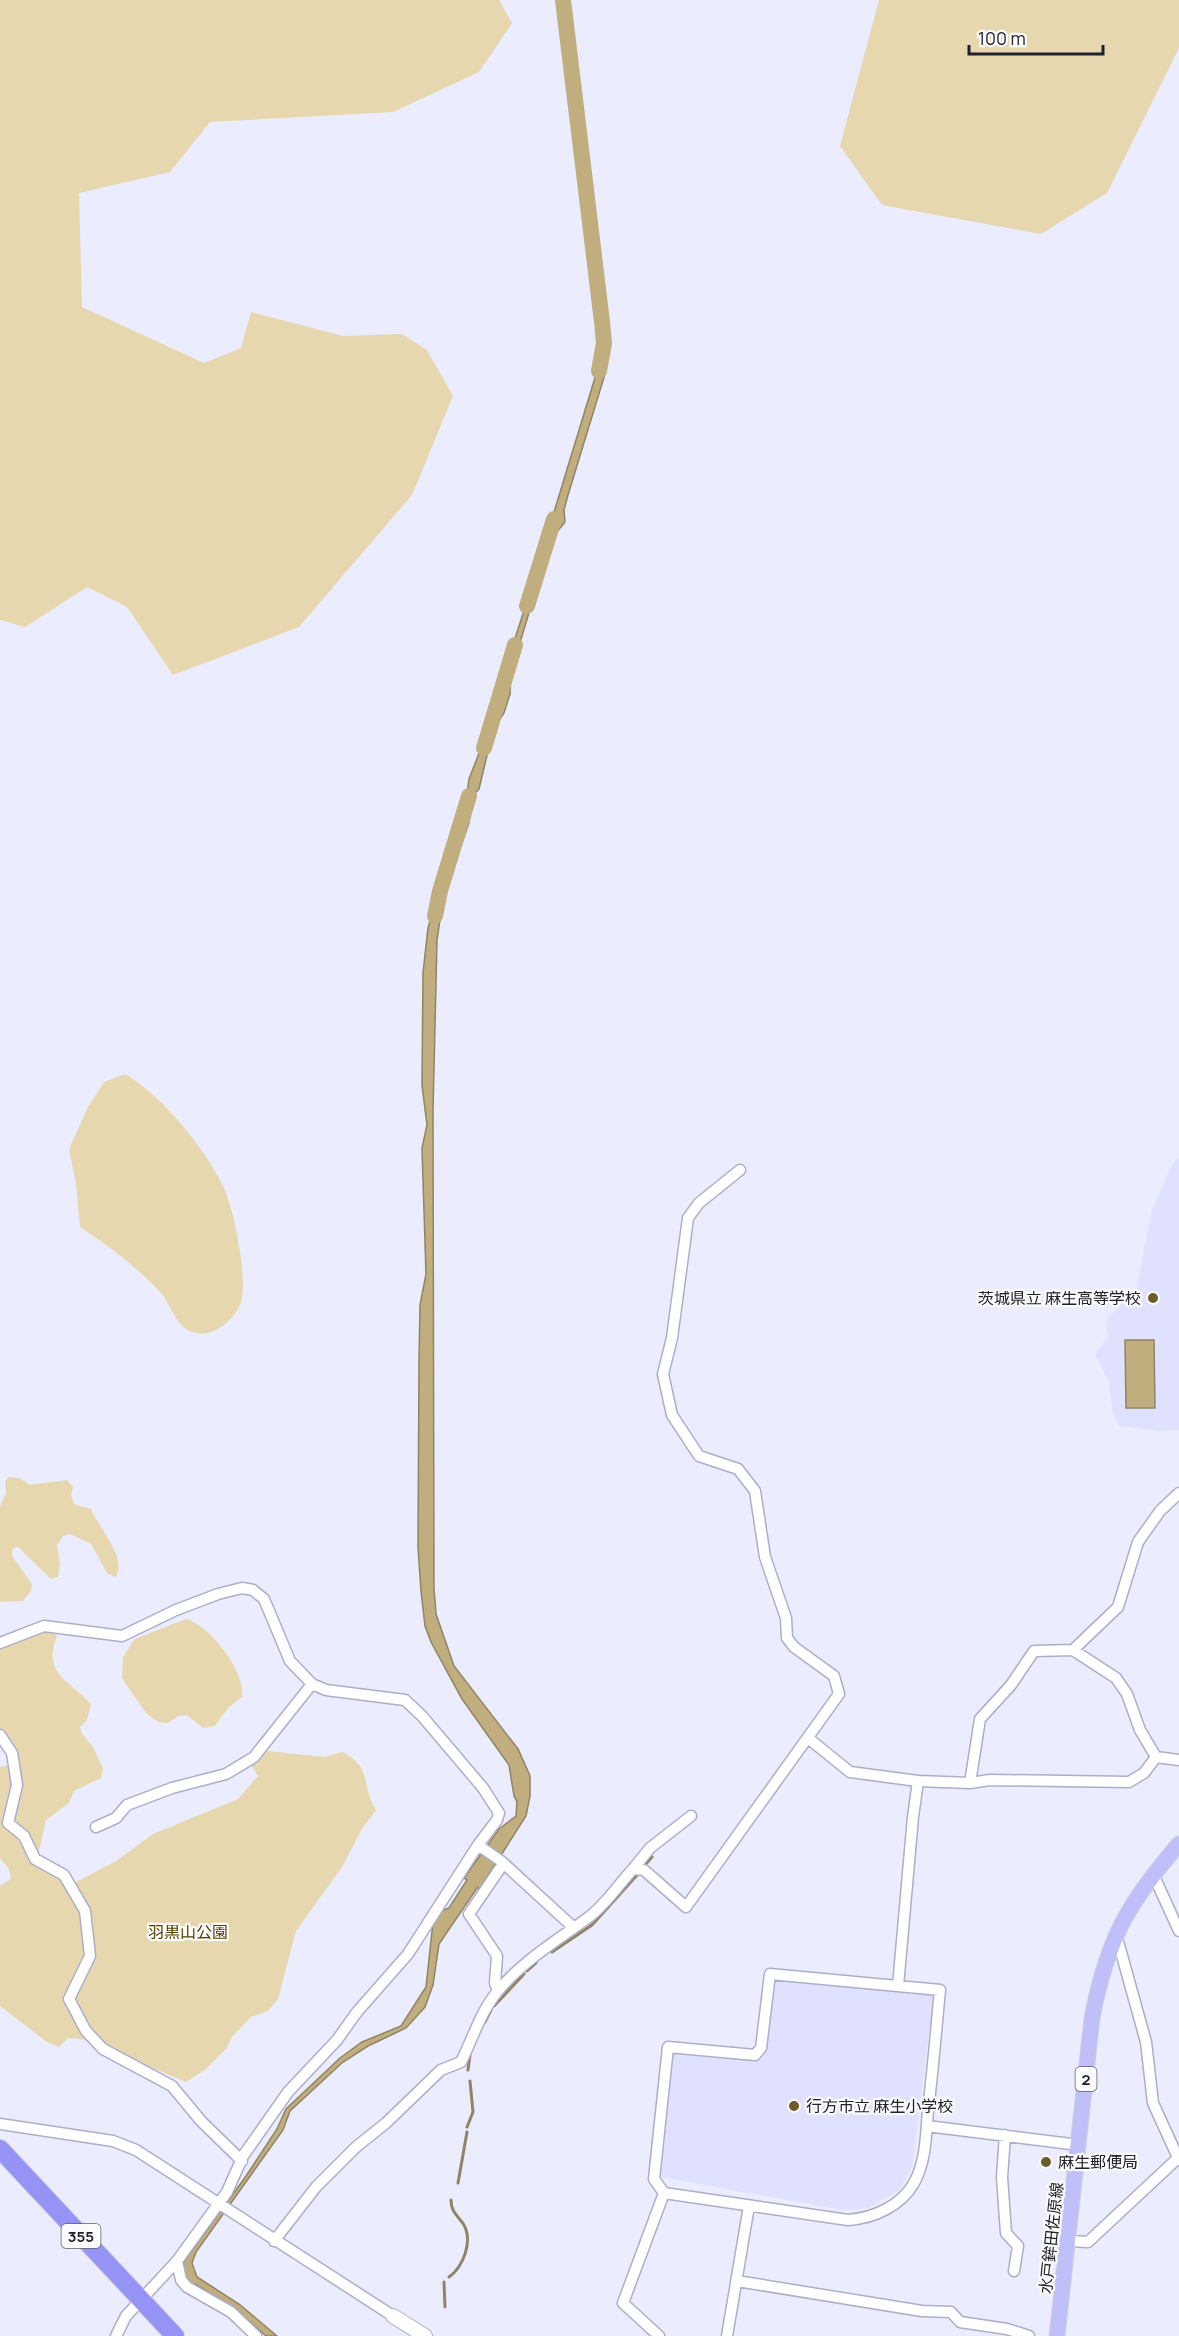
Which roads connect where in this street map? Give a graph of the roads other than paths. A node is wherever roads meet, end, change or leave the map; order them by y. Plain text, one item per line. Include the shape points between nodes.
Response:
1 (740, 1170) dead end
2 (1179, 1493) edge
3 (0, 1643) edge
4 (1073, 1650) junction
5 (312, 1684) junction
6 (0, 1735) edge
7 (808, 1738) junction
8 (1156, 1757) junction
9 (1179, 1760) edge
10 (918, 1781) junction
11 (970, 1784) junction
12 (691, 1816) dead end
13 (96, 1827) dead end
14 (1179, 1844) edge
15 (480, 1846) junction
16 (502, 1862) junction
17 (633, 1869) junction
18 (1153, 1874) junction
19 (573, 1927) junction
20 (1179, 1931) edge
21 (1116, 1932) junction
22 (898, 1986) junction
23 (498, 1991) junction
24 (0, 2124) edge
25 (927, 2126) junction
26 (1005, 2135) junction
27 (1079, 2145) junction
28 (0, 2150) edge
29 (1178, 2159) edge
30 (242, 2161) junction
31 (664, 2193) junction
32 (749, 2206) junction
33 (221, 2207) junction
34 (274, 2241) junction
35 (1069, 2241) junction
36 (177, 2261) junction
37 (1014, 2271) dead end
38 (737, 2281) junction
39 (140, 2300) junction
40 (393, 2316) joint
41 (116, 2336) edge
42 (175, 2336) edge
43 (256, 2336) edge
44 (425, 2336) edge
45 (659, 2336) edge
46 (727, 2336) edge
47 (1029, 2336) edge
48 (1057, 2336) edge

1 - 7 street via 699,1203 688,1218 672,1338 663,1374 672,1415 699,1456 738,1469 755,1491 765,1557 786,1618 787,1638 834,1676 839,1694
2 - 4 street via 1160,1511 1138,1542 1118,1607
3 - 5 street via 44,1626 122,1636 176,1610 218,1594 248,1588 261,1595 290,1661
4 - 8 street via 1116,1678
4 - 11 street via 1034,1651 1011,1685 987,1708 980,1719
5 - 13 street via 254,1757 226,1774 127,1805 116,1818
5 - 15 street via 335,1691 393,1696 411,1704 498,1810 497,1820
6 - 30 street via 12,1753 17,1785 8,1823 24,1836 35,1858 64,1875 85,1911 90,1956 70,1994 73,2010 103,2049 172,2086
7 - 10 street via 850,1772
7 - 17 street via 686,1907 644,1870
8 - 9 street
8 - 11 street via 1144,1773 1129,1782 990,1780
10 - 11 street
10 - 22 street
12 - 17 street via 650,1848
14 - 18 main road, 水戸鉾田佐原線 / 2
15 - 16 street
15 - 30 street via 408,1954 288,2092
16 - 19 street
16 - 23 street via 469,1914 497,1956
17 - 19 street via 591,1916
18 - 20 street
18 - 21 main road, 水戸鉾田佐原線 / 2
19 - 23 street via 525,1964
21 - 27 main road, 水戸鉾田佐原線 / 2 via 1101,1971 1092,2018
21 - 29 street via 1146,2042 1153,2103
22 - 25 street via 940,1990
22 - 31 street via 770,1974 761,2048 755,2055 668,2047 654,2179
23 - 34 street via 461,2062 441,2070 356,2147 316,2187
24 - 33 street via 123,2144
25 - 26 street
25 - 32 street via 915,2181 897,2202 874,2215 848,2220
26 - 27 street
26 - 37 street via 1002,2178 1006,2233 1018,2246
27 - 35 main road, 水戸鉾田佐原線 / 2
28 - 39 highway, 355
29 - 35 street via 1088,2242
30 - 33 street
31 - 32 street
31 - 45 street via 623,2303
32 - 38 street
33 - 34 street
33 - 36 street
34 - 40 street
35 - 48 main road, 水戸鉾田佐原線 / 2
36 - 39 street
36 - 43 street via 180,2280 187,2287 231,2312
38 - 46 street
38 - 47 street via 922,2311 951,2312 960,2322
39 - 41 street
39 - 42 highway, 355
40 - 44 street

